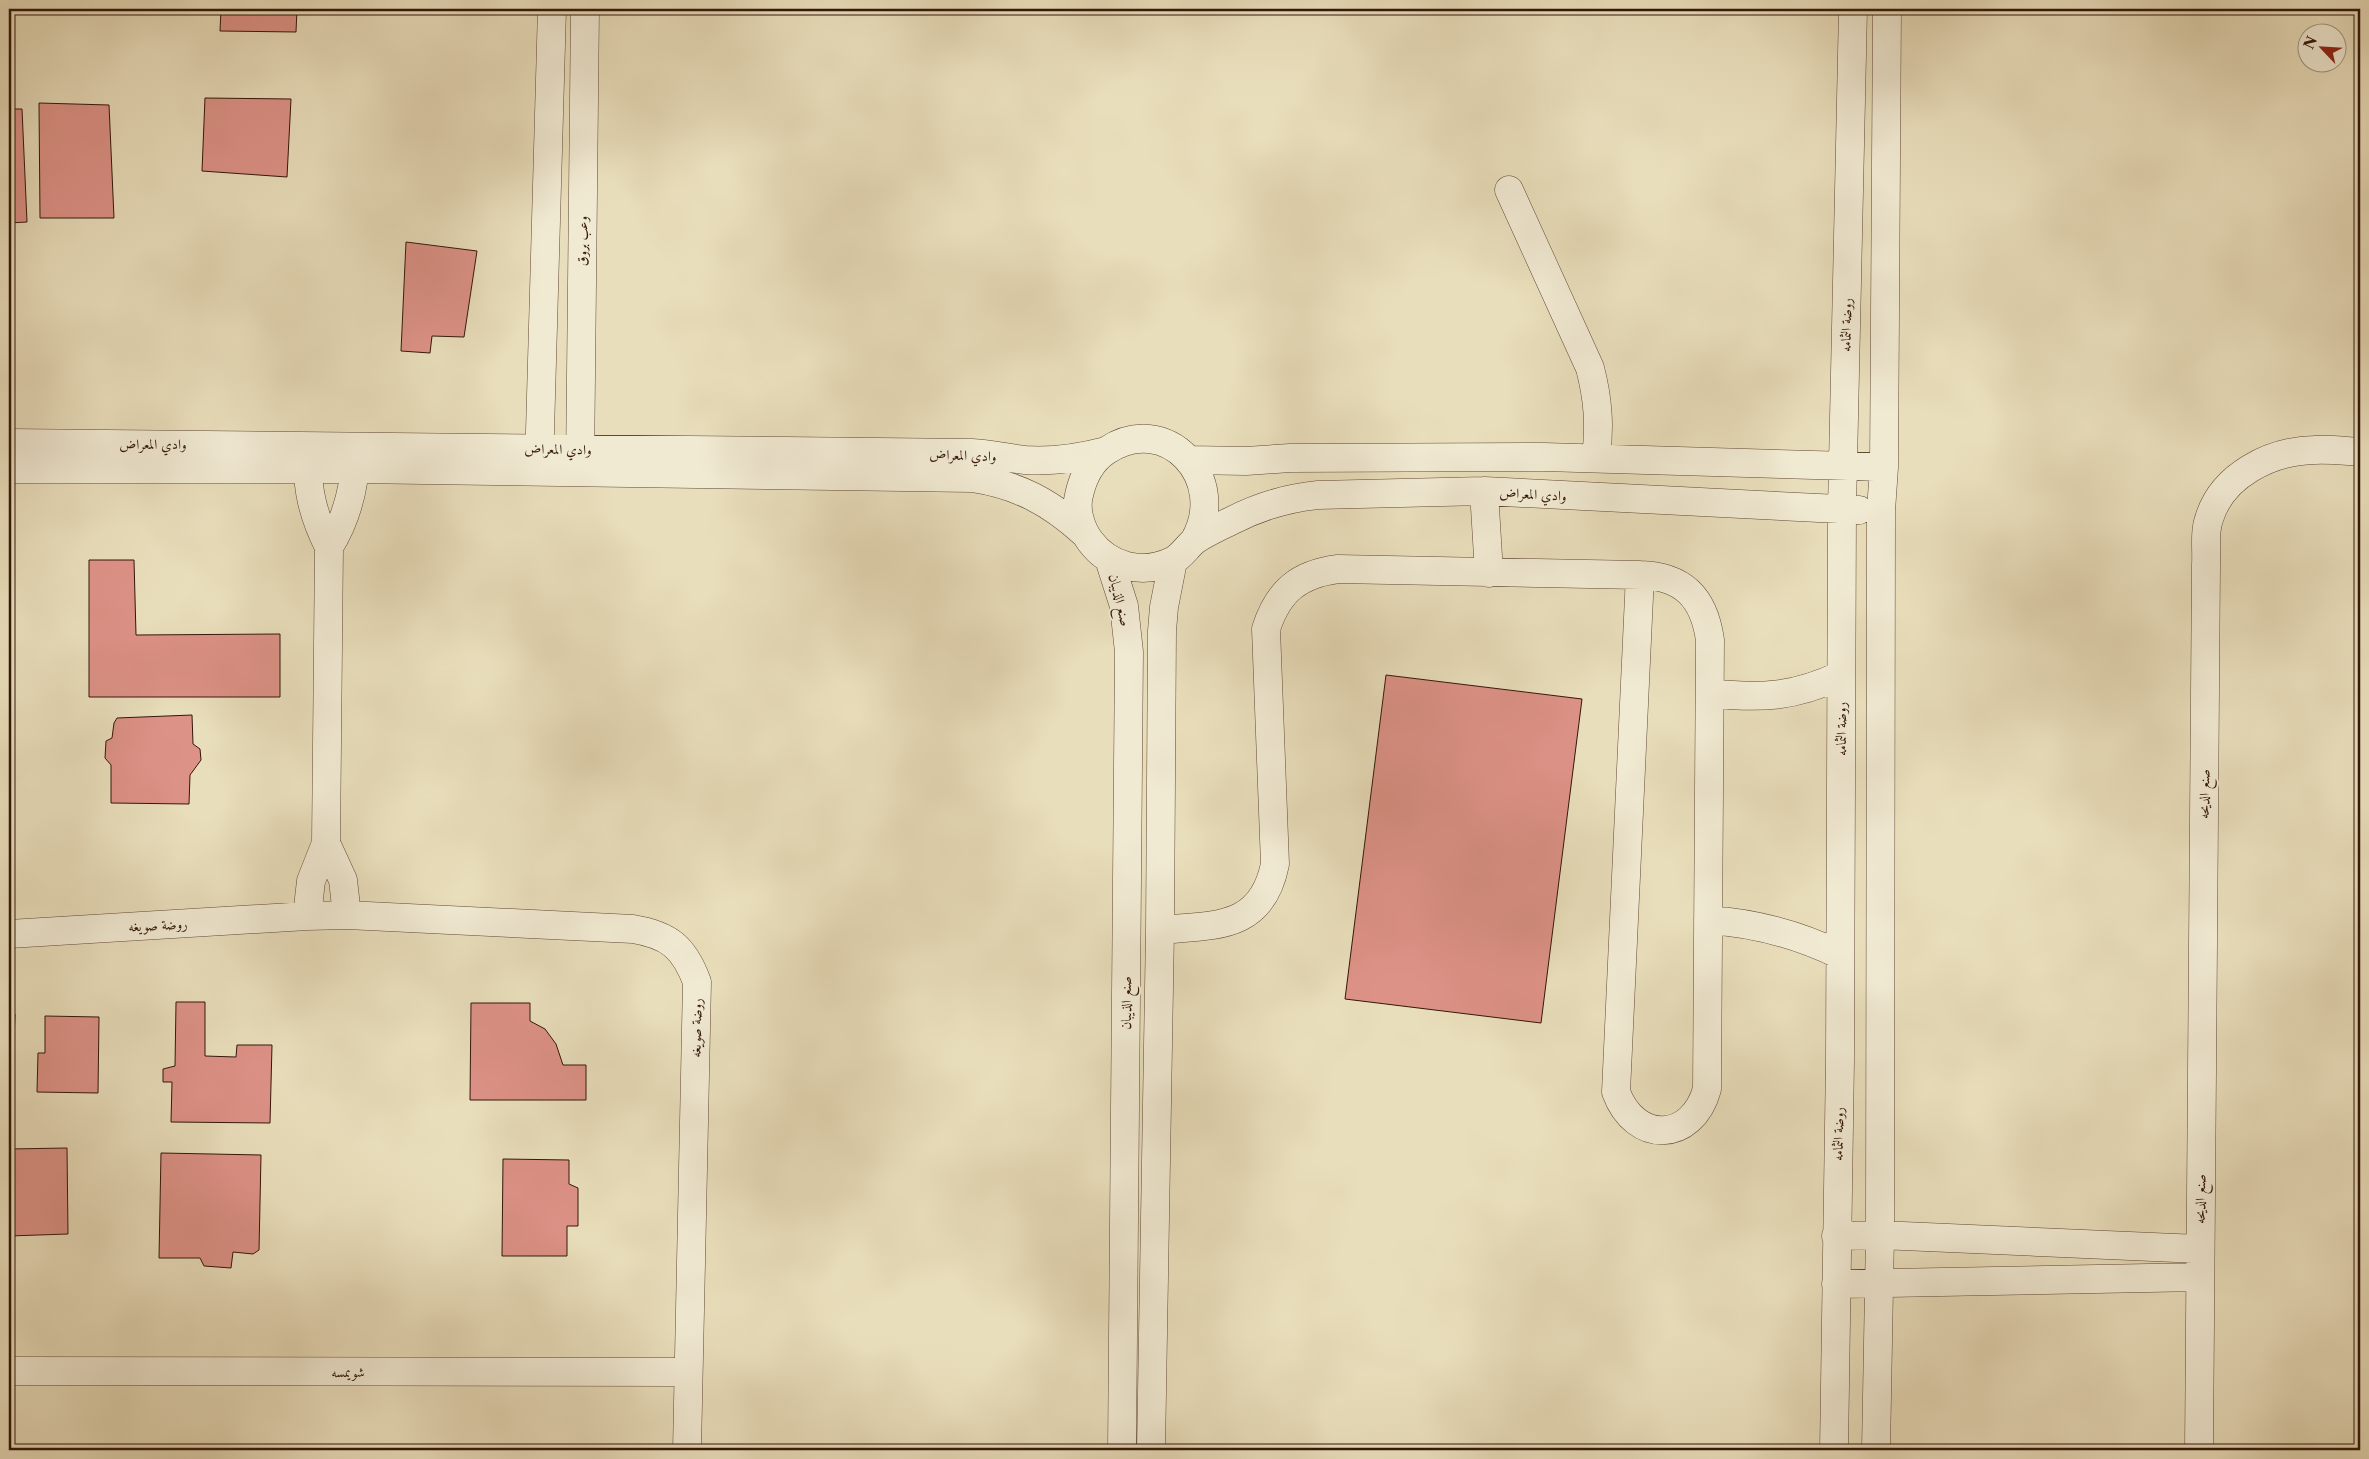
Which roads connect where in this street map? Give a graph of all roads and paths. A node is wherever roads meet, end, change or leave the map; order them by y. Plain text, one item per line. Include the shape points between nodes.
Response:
1 (552, 9) edge
2 (585, 9) edge
3 (1853, 9) edge
4 (1887, 9) edge
5 (1509, 190) dead end
6 (9, 442) edge
7 (1106, 451) junction
8 (2360, 452) edge
9 (308, 457) junction
10 (356, 457) junction
11 (1544, 457) junction
12 (1596, 457) junction
13 (1189, 460) junction
14 (540, 461) junction
15 (580, 461) junction
16 (1843, 465) junction
17 (1884, 466) junction
18 (9, 469) edge
19 (1484, 491) junction
20 (1544, 494) junction
21 (1842, 509) junction
22 (1881, 512) junction
23 (1084, 533) junction
24 (1194, 541) junction
25 (329, 547) junction
26 (1109, 559) junction
27 (1173, 561) junction
28 (1489, 573) junction
29 (1640, 575) junction
30 (1841, 675) junction
31 (1710, 693) junction
32 (326, 843) junction
33 (347, 915) junction
34 (307, 916) junction
35 (1708, 920) junction
36 (1160, 930) junction
37 (9, 934) edge
38 (1840, 955) junction
39 (1880, 1235) junction
40 (1836, 1236) junction
41 (2200, 1249) junction
42 (2200, 1277) junction
43 (1879, 1282) junction
44 (1836, 1284) junction
45 (9, 1371) edge
46 (688, 1372) junction
47 (687, 1450) edge
48 (1122, 1450) edge
49 (1151, 1450) edge
50 (1834, 1450) edge
51 (1876, 1450) edge
52 (2199, 1450) edge

1 - 14 street
2 - 15 street, وعب بروق
3 - 16 street, روضة الثمامه
4 - 17 street
5 - 12 street via 1590,368 1597,397
6 - 9 street, وادي المعراض
7 - 13 street, وادي المعراض via 1140,439 1158,441 1175,448
7 - 15 street, وادي المعراض via 1052,460 972,453
7 - 23 street, وادي المعراض via 1092,464 1078,497
8 - 41 street, صنع الديحه via 2314,450 2285,454 2259,464 2237,477 2221,494 2208,520
9 - 10 street, وادي المعراض
9 - 18 street, وادي المعراض
9 - 25 street via 308,485 315,518
10 - 14 street, وادي المعراض
10 - 25 street via 350,502
11 - 12 street
11 - 13 street
11 - 20 street
12 - 16 street
13 - 24 street, وادي المعراض via 1200,475 1205,492 1202,529
14 - 15 street, وادي المعراض
15 - 23 street, وادي المعراض via 972,478 998,482 1022,491 1066,516
16 - 17 street
16 - 21 street, روضة الثمامه
17 - 22 street
19 - 20 street, وادي المعراض
19 - 24 street, وادي المعراض via 1292,498 1233,520
19 - 28 street
20 - 21 street, وادي المعراض
21 - 22 street, وادي المعراض
21 - 30 street, روضة الثمامه
22 - 39 street
23 - 26 street, وادي المعراض
24 - 27 street, وادي المعراض
25 - 32 street
26 - 27 street, وادي المعراض via 1124,566 1141,568
26 - 48 street, صنع الذيبان via 1124,606 1129,652
27 - 36 street via 1162,631
28 - 29 street
28 - 36 street via 1338,569 1318,572 1300,580 1284,593 1272,610 1266,629 1275,864 1271,883 1249,913 1232,922
29 - 31 street via 1675,581 1689,591 1700,606 1710,640
29 - 35 street via 1616,1092 1622,1107 1646,1128 1678,1127 1703,1105 1707,1089
30 - 31 street via 1817,687 1791,694 1764,697
30 - 38 street, روضة الثمامه
31 - 35 street
32 - 33 street via 343,880
32 - 34 street via 311,881
33 - 34 street, روضة صويغه
33 - 46 street, روضة صويغه via 633,929 653,932 679,949 697,982
34 - 37 street, روضة صويغه
35 - 38 street via 1743,922 1776,929
36 - 49 street
38 - 40 street, روضة الثمامه
39 - 40 street
39 - 41 street
39 - 43 street
40 - 44 street, روضة الثمامه
41 - 42 street, صنع الديحه
42 - 43 street
42 - 52 street, صنع الديحه
43 - 44 street
43 - 51 street
44 - 50 street, روضة الثمامه
45 - 46 street, شويمسه
46 - 47 street, روضة صويغه

